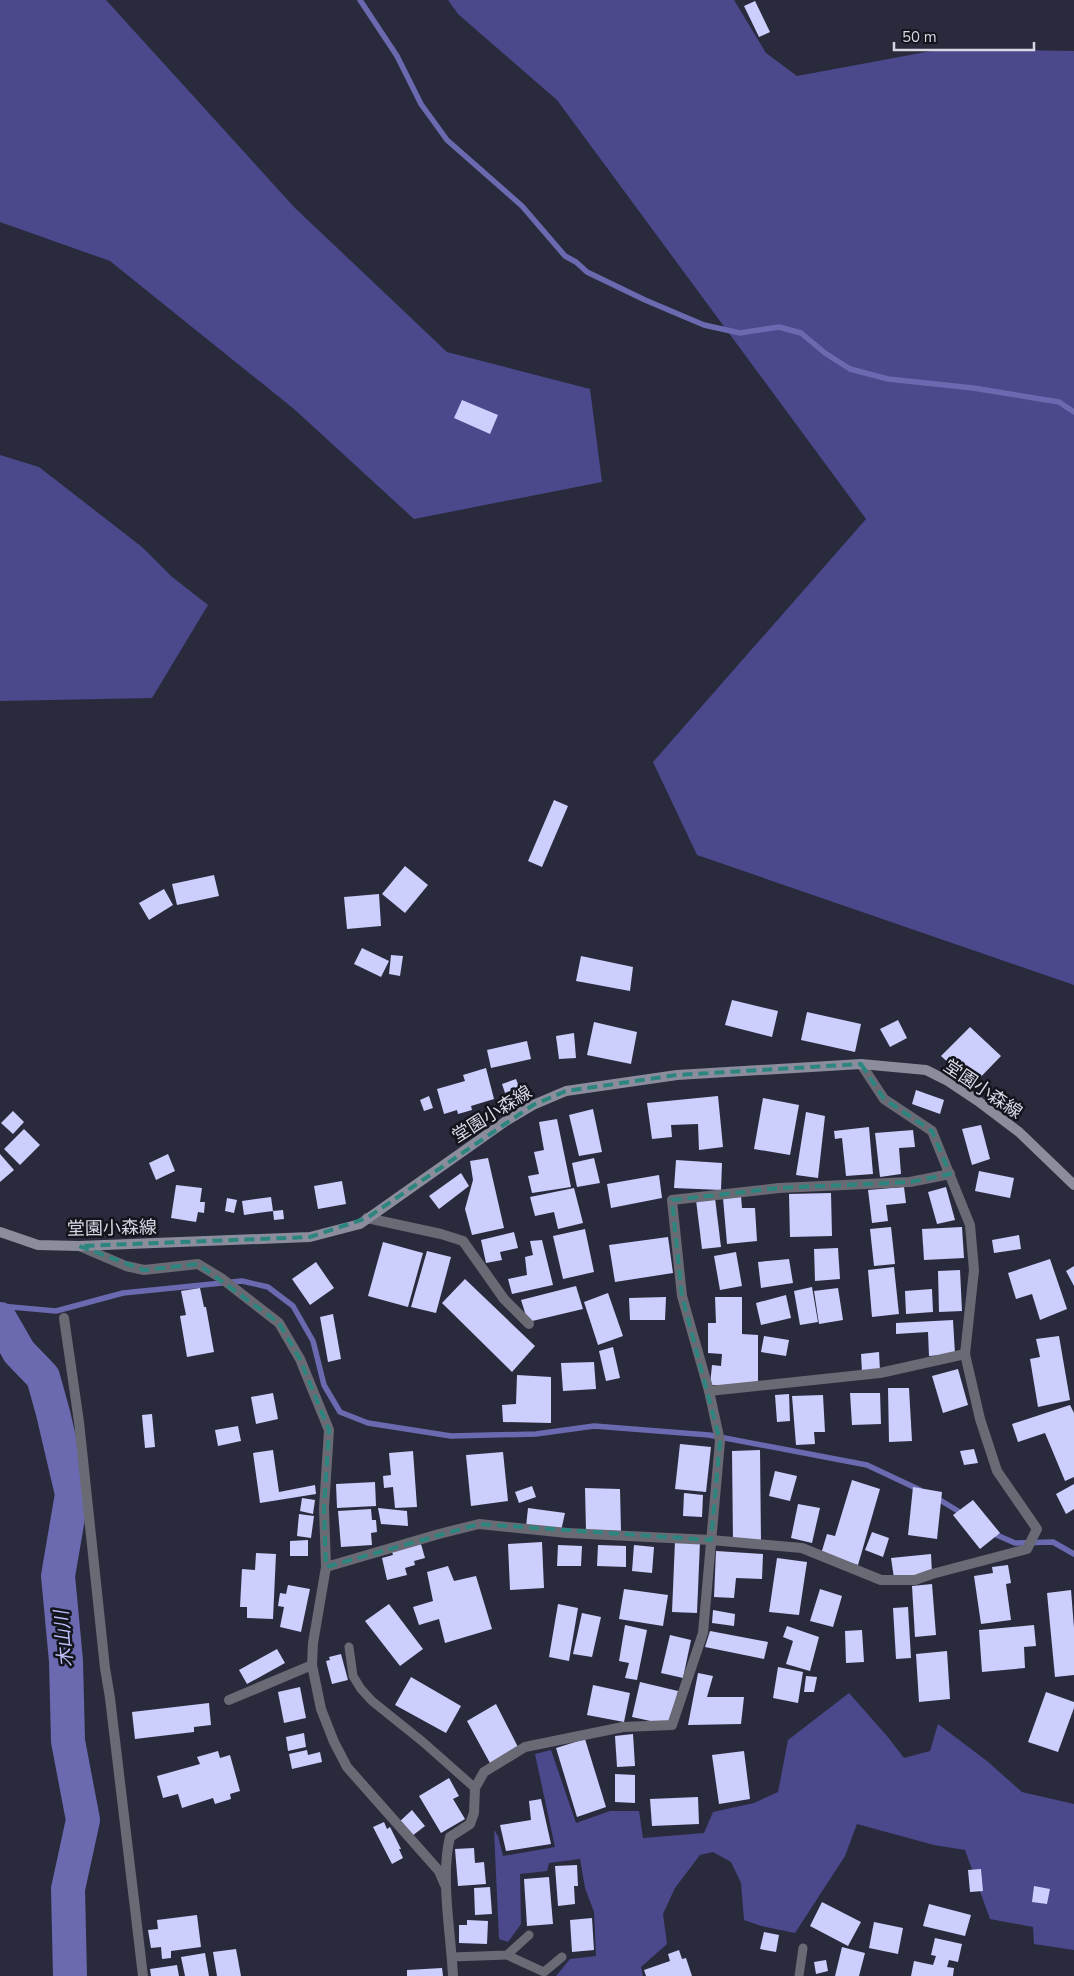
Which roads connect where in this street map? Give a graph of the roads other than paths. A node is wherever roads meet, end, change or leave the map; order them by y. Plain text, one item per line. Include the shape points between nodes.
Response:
1 (861, 1064) junction
2 (950, 1174) junction
3 (1074, 1184) edge
4 (367, 1218) junction
5 (0, 1232) edge
6 (78, 1246) junction
7 (64, 1318) dead end
8 (529, 1324) dead end
9 (965, 1354) junction
10 (708, 1391) junction
11 (711, 1540) junction
12 (326, 1568) junction
13 (349, 1647) dead end
14 (312, 1665) junction
15 (229, 1700) dead end
16 (475, 1788) junction
17 (447, 1890) junction
18 (529, 1935) dead end
19 (803, 1948) dead end
20 (508, 1955) junction
21 (452, 1957) junction
22 (562, 1957) dead end
23 (544, 1974) edge
24 (143, 1976) edge
25 (453, 1976) edge
26 (799, 1976) edge

1 - 2 street via 884,1099 932,1131
1 - 3 main road, 堂園小森線 via 926,1070 948,1081 1018,1132
1 - 4 main road, 堂園小森線 via 677,1075 566,1091 533,1104 506,1121
2 - 9 street via 970,1225 974,1270
2 - 10 street via 910,1182 779,1188 672,1200 682,1296
4 - 6 main road, 堂園小森線 via 360,1224 310,1237
4 - 8 street via 463,1241 504,1299
5 - 6 main road, 堂園小森線 via 38,1245
6 - 12 street via 144,1270 198,1264 279,1323 300,1359 329,1430 324,1508
7 - 24 street
9 - 10 street via 880,1373
9 - 11 street via 980,1419 997,1471 1037,1529 1027,1549 915,1580 881,1580 802,1548
10 - 11 street via 720,1441
11 - 12 street via 575,1534 479,1524
11 - 16 street via 703,1633 672,1725 623,1727 525,1747 484,1772
12 - 14 street
13 - 16 lane via 353,1676 361,1689
14 - 15 street
14 - 17 street via 321,1709 347,1767 439,1871
16 - 17 street via 470,1824 450,1837 446,1862
17 - 21 street
18 - 20 lane
19 - 26 lane
20 - 21 lane
20 - 23 lane
21 - 25 street
22 - 23 lane

